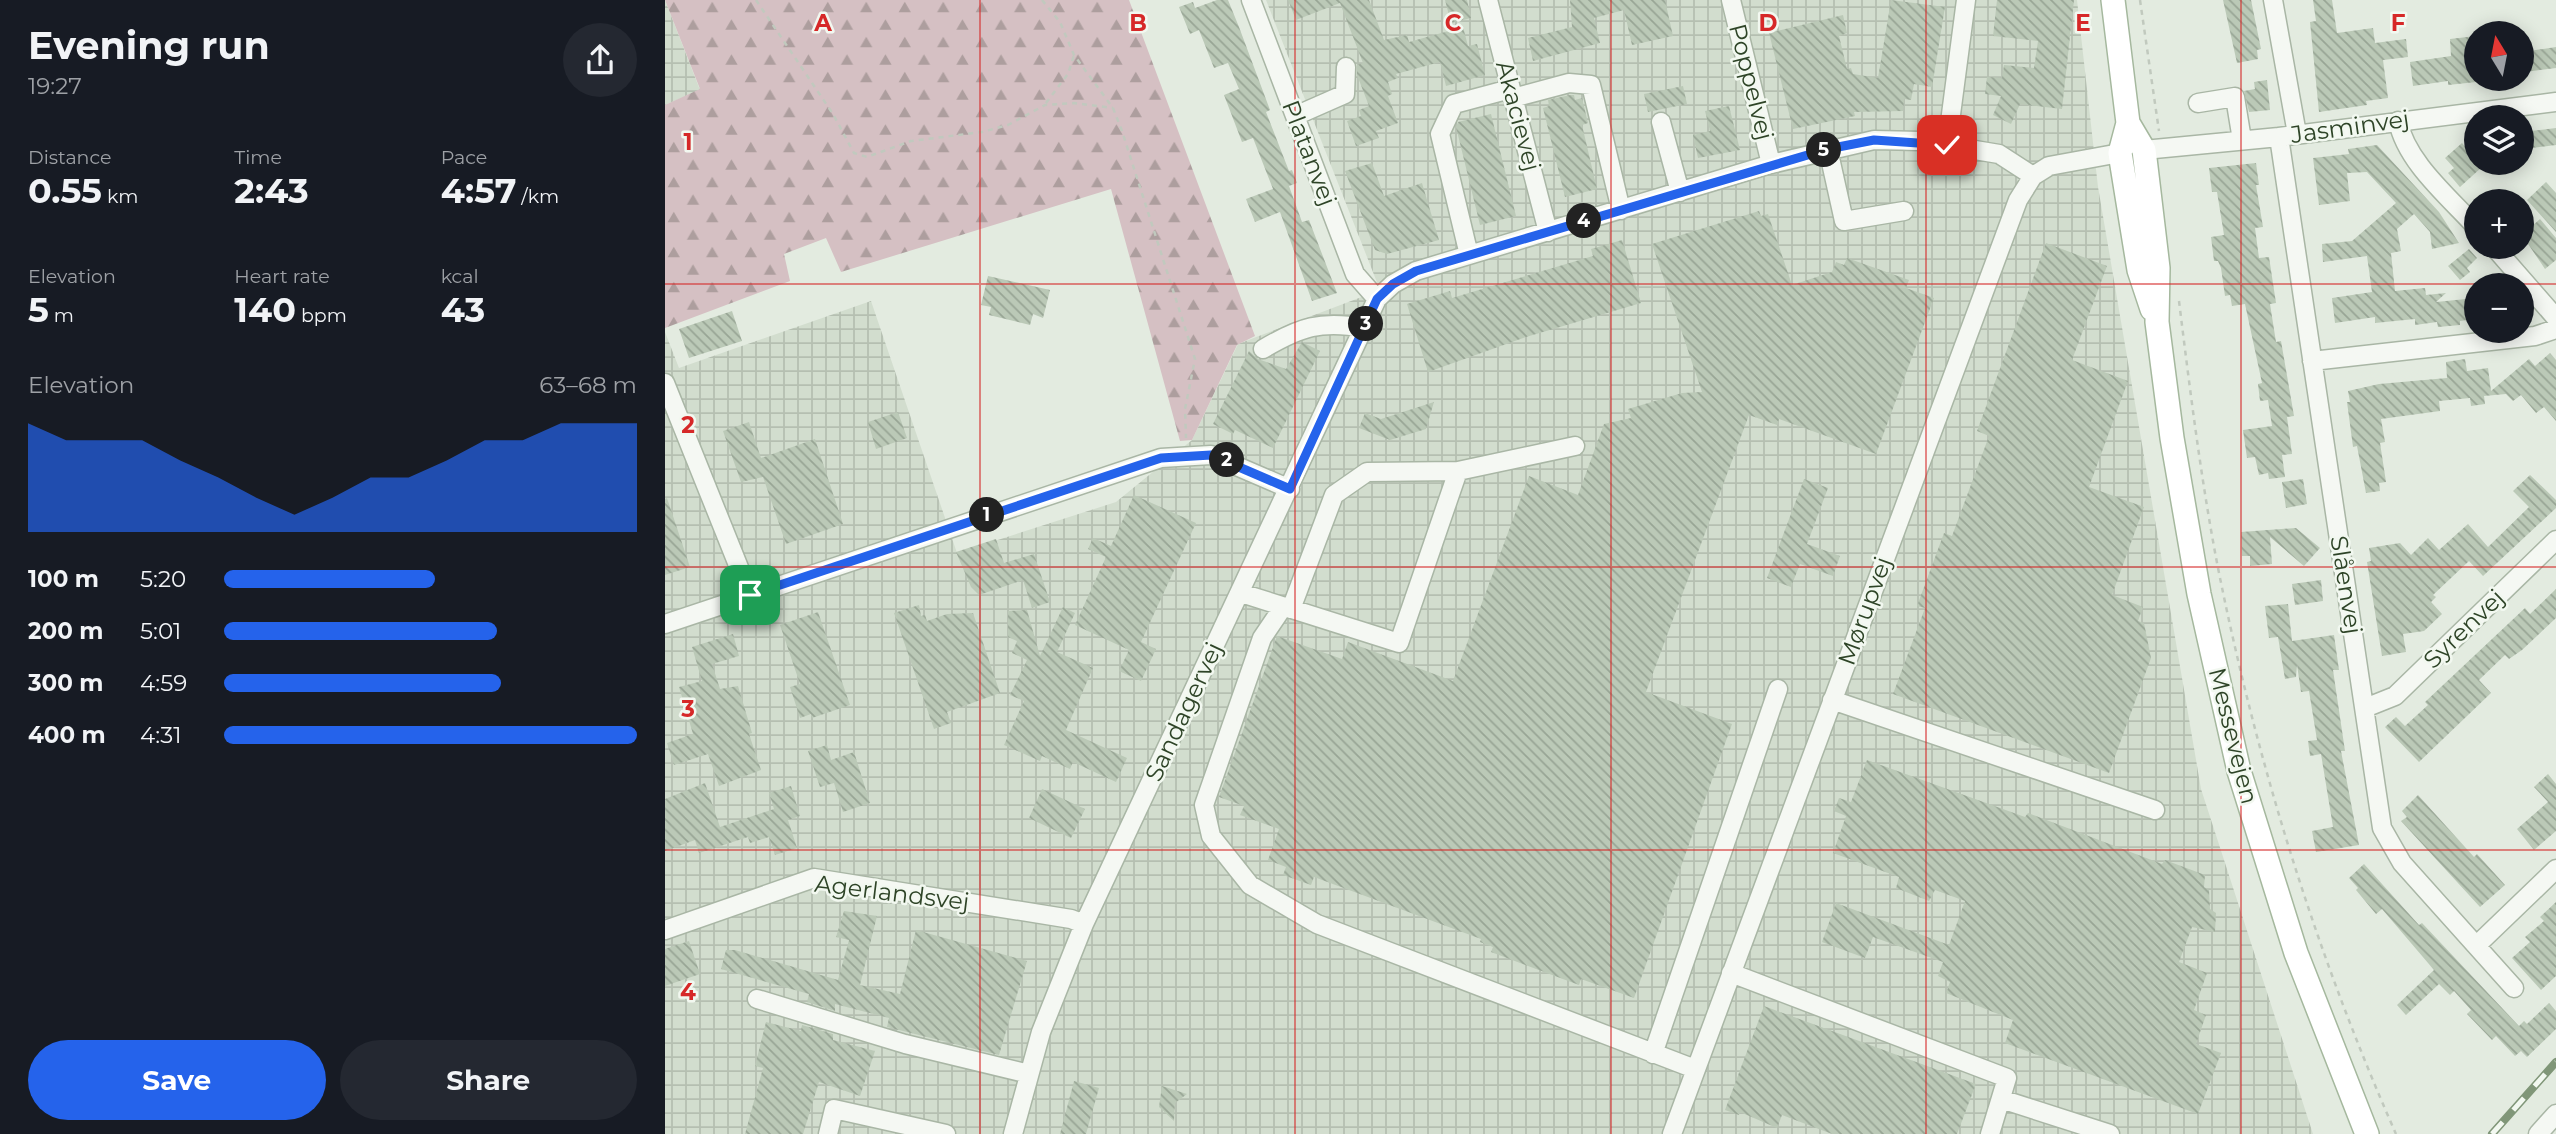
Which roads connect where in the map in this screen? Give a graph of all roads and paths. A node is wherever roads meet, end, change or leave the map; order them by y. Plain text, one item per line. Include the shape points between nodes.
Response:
1 (756, 0) edge
2 (1042, 0) edge
3 (1251, 0) edge
4 (1488, 0) edge
5 (1731, 0) edge
6 (1966, 0) edge
7 (2113, 0) edge
8 (2140, 0) edge
9 (2273, 0) edge
10 (1074, 55) junction
11 (1346, 67) dead end
12 (1512, 93) junction
13 (2556, 102) edge
14 (2198, 103) dead end
15 (1045, 105) junction
16 (1113, 108) junction
17 (1295, 116) junction
18 (2398, 121) junction
19 (1661, 122) dead end
20 (2128, 123) junction
21 (2297, 134) junction
22 (2279, 137) junction
23 (2242, 140) junction
24 (1947, 145) junction
25 (1828, 149) junction
26 (2153, 149) junction
27 (2120, 153) junction
28 (1771, 164) junction
29 (2033, 176) junction
30 (1680, 192) junction
31 (1621, 209) junction
32 (1904, 211) dead end
33 (2464, 213) edge
34 (1548, 232) junction
35 (1469, 255) junction
36 (2504, 259) edge
37 (2178, 296) dead end
38 (1377, 299) junction
39 (2556, 318) edge
40 (2157, 322) junction
41 (1363, 328) junction
42 (2556, 329) edge
43 (1263, 349) dead end
44 (2312, 361) junction
45 (665, 383) edge
46 (1574, 446) dead end
47 (1182, 455) junction
48 (1458, 471) junction
49 (1290, 489) junction
50 (2556, 540) edge
51 (1241, 593) junction
52 (750, 595) junction
53 (1287, 608) junction
54 (665, 624) edge
55 (1778, 690) dead end
56 (1832, 700) junction
57 (2365, 708) junction
58 (2155, 810) dead end
59 (2556, 869) edge
60 (1084, 924) junction
61 (665, 930) edge
62 (2477, 945) junction
63 (1731, 973) junction
64 (2514, 988) dead end
65 (757, 999) dead end
66 (1653, 1054) junction
67 (1695, 1069) junction
68 (1028, 1074) junction
69 (2001, 1099) junction
70 (2556, 1114) edge
71 (1678, 1132) edge
72 (828, 1134) edge
73 (946, 1134) edge
74 (1013, 1134) edge
75 (1990, 1134) edge
76 (2110, 1134) edge
77 (2367, 1134) edge
78 (2396, 1134) edge
79 (2538, 1134) edge

1 - 15 path via 854,153 867,157 911,141 982,132 1008,125
2 - 10 path via 1060,22
3 - 17 street, Platanvej
4 - 12 street, Akacievej
5 - 28 street, Poppelvej
6 - 24 street
7 - 20 main road, Messevejen
8 - 26 path
9 - 21 street
10 - 15 path via 1068,74
10 - 16 path
11 - 17 street via 1345,94
12 - 31 street via 1569,83 1591,85
12 - 34 street, Akacievej
12 - 35 street via 1454,104 1440,134
13 - 18 street, Jasminvej
14 - 23 street via 2235,97
15 - 16 path
16 - 47 path via 1195,359
17 - 38 street, Platanvej via 1355,274
18 - 21 street, Jasminvej
18 - 33 street via 2410,152
19 - 30 street
20 - 26 main road, Messevejen
20 - 27 main road, Messevejen
21 - 22 street, Jasminvej
22 - 23 street, Jasminvej
22 - 44 street, Slåenvej
23 - 26 street, Jasminvej
24 - 25 street via 1874,140
24 - 29 street via 1999,153
25 - 28 street
25 - 32 street via 1843,221
26 - 27 main road
26 - 40 main road, Messevejen
27 - 29 street via 2072,159
27 - 40 main road, Messevejen via 2139,270
28 - 30 street
29 - 56 street, Mørupvej via 2013,213
30 - 31 street
31 - 34 street
34 - 35 street
35 - 38 street via 1416,271
36 - 39 street
37 - 78 path via 2218,569 2272,796 2341,1002
38 - 41 street, Sandagervej
40 - 77 main road, Messevejen via 2199,594 2239,771 2296,953
41 - 43 street via 1332,322 1293,331
41 - 49 street, Sandagervej
42 - 44 street via 2535,336
44 - 57 street, Slåenvej
45 - 52 street
46 - 48 street
47 - 49 street via 1211,455
47 - 52 street via 1148,462
48 - 53 street via 1367,472 1334,495
48 - 53 street via 1399,643
49 - 51 street, Sandagervej
50 - 57 street, Syrenvej via 2395,696
51 - 53 street
51 - 60 street, Sandagervej
52 - 54 street
53 - 66 street via 1262,638 1203,805 1211,836 1250,885 1317,924
55 - 66 street
56 - 58 street
56 - 63 street, Mørupvej
57 - 62 street, Slåenvej via 2382,828 2391,848
59 - 62 street
60 - 61 street, Agerlandsvej via 814,878
60 - 68 street, Sandagervej
62 - 64 street, Slåenvej
63 - 67 street, Mørupvej
63 - 69 street via 2007,1078
65 - 68 street via 905,1044
66 - 67 street
67 - 71 street, Mørupvej
68 - 74 street, Sandagervej
69 - 75 street
69 - 76 street
70 - 79 street
72 - 73 street via 834,1108

